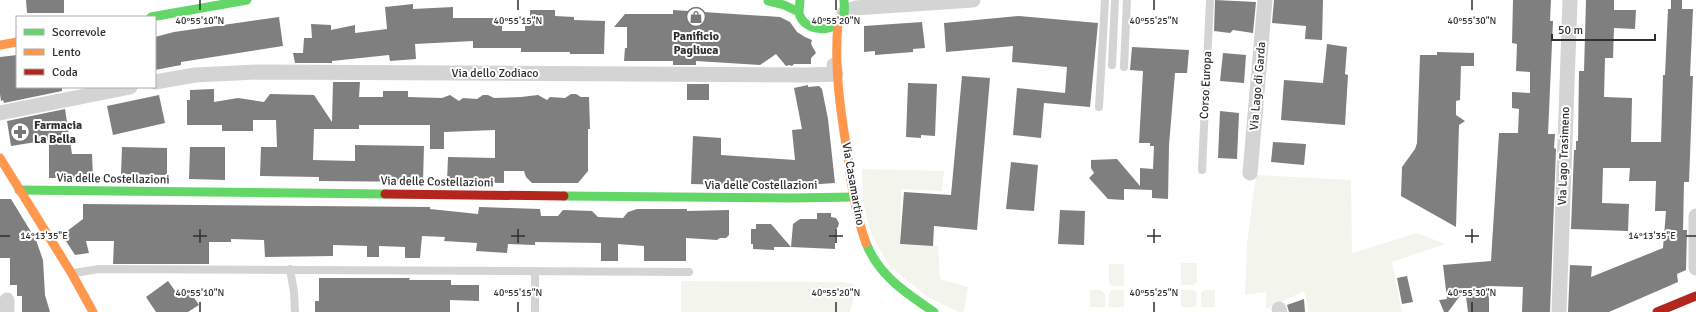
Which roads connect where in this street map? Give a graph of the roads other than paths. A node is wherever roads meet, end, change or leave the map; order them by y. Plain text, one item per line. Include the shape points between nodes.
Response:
1 (247, 0) edge
2 (758, 0) edge
3 (768, 0) edge
4 (772, 0) edge
5 (800, 0) edge
6 (974, 0) edge
7 (1105, 0) edge
8 (1115, 0) edge
9 (1127, 0) edge
10 (1210, 0) edge
11 (1265, 0) edge
12 (1570, 0) edge
13 (799, 12) junction
14 (842, 12) edge
15 (156, 16) edge
16 (16, 42) edge
17 (0, 45) edge
18 (1112, 65) dead end
19 (1124, 67) dead end
20 (836, 74) junction
21 (156, 82) edge
22 (125, 88) edge
23 (1099, 107) dead end
24 (0, 113) edge
25 (0, 158) edge
26 (1202, 170) dead end
27 (1250, 173) dead end
28 (20, 190) junction
29 (854, 196) junction
30 (1696, 216) edge
31 (1696, 268) edge
32 (290, 269) junction
33 (535, 271) junction
34 (689, 272) dead end
35 (72, 274) junction
36 (1696, 296) edge
37 (913, 305) edge
38 (93, 312) edge
39 (295, 312) edge
40 (535, 312) edge
41 (934, 312) edge
42 (1559, 312) edge
43 (1657, 312) edge

1 - 15 street
2 - 3 street
3 - 4 street
3 - 13 street
5 - 13 street
6 - 14 street
7 - 23 lane
8 - 18 lane
9 - 19 lane
10 - 26 lane, Corso Europa
11 - 27 street, Via Lago di Garda
12 - 42 street, Via Lago Trasimeno
13 - 14 street via 806,24 818,30
14 - 20 street, Via Casamartino
16 - 17 street
20 - 21 street, Via dello Zodiaco via 258,72 195,75
20 - 29 street, Via Casamartino
22 - 24 street
25 - 28 street
28 - 29 street, Via delle Costellazioni via 774,198
28 - 35 street
29 - 37 street, Via Casamartino via 861,227 874,259
30 - 31 street
32 - 33 lane
32 - 35 lane via 99,269
32 - 39 lane
33 - 34 lane
33 - 40 lane
35 - 38 street
36 - 43 street
37 - 41 street, Via Casamartino

